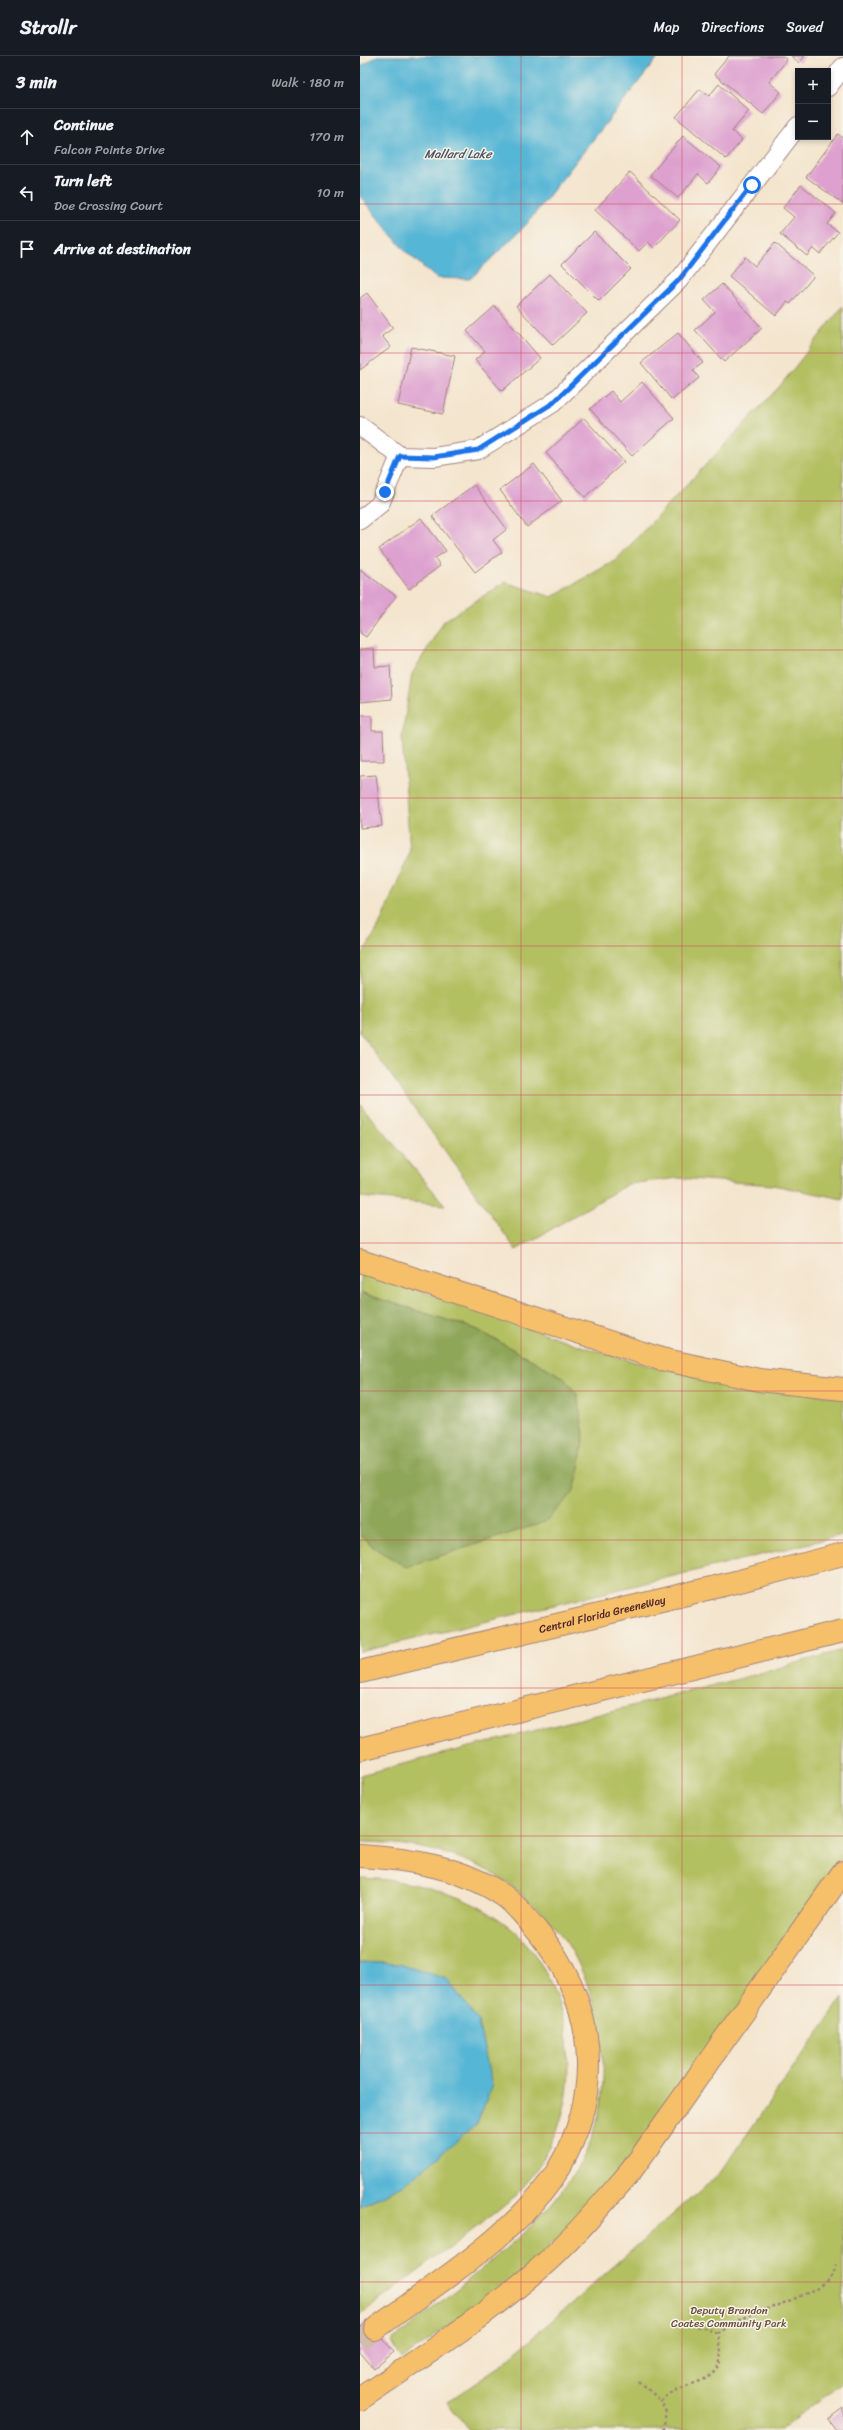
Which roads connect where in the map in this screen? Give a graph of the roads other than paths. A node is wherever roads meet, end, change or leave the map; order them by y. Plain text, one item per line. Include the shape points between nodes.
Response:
1 (843, 67) edge
2 (831, 83) edge
3 (795, 130) edge
4 (360, 426) edge
5 (400, 456) junction
6 (360, 520) edge
7 (360, 1261) edge
8 (843, 1389) edge
9 (843, 1554) edge
10 (843, 1631) edge
11 (360, 1672) edge
12 (360, 1749) edge
13 (360, 1856) edge
14 (843, 1872) edge
15 (375, 2329) tunnel mouth
16 (360, 2400) edge

1 - 2 street
3 - 5 street via 679,280 553,403 478,450 434,457
4 - 5 street
5 - 6 street via 380,504
7 - 8 highway via 661,1359 760,1380
9 - 11 highway, Central Florida GreeneWay
10 - 12 highway
13 - 15 highway via 382,1857 437,1867 462,1874 504,1896 530,1921 555,1952 576,1994 585,2025 590,2058 585,2101 575,2132 559,2168 533,2204 497,2238
14 - 16 highway via 631,2171 598,2209 539,2268 444,2342

